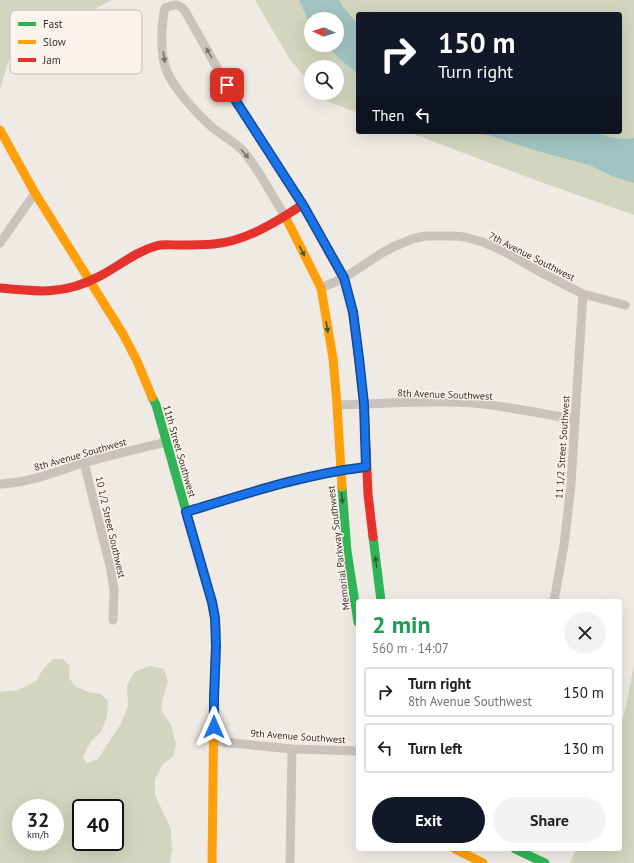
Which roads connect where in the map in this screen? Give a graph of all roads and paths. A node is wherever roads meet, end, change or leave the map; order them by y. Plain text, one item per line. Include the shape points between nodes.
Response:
1 (0, 130) edge
2 (35, 192) junction
3 (303, 205) junction
4 (285, 216) junction
5 (0, 243) edge
6 (344, 278) junction
7 (91, 281) junction
8 (0, 288) edge
9 (321, 288) junction
10 (583, 294) junction
11 (625, 305) dead end
12 (364, 404) junction
13 (336, 406) junction
14 (575, 419) junction
15 (166, 442) junction
16 (84, 463) junction
17 (366, 467) junction
18 (340, 470) junction
19 (0, 484) edge
20 (186, 512) junction
21 (381, 599) edge
22 (554, 599) edge
23 (356, 609) edge
24 (113, 620) dead end
25 (213, 741) junction
26 (292, 749) junction
27 (356, 751) edge
28 (458, 851) edge
29 (475, 851) edge
30 (519, 851) edge
31 (471, 861) edge
32 (212, 863) edge
33 (290, 863) edge
34 (483, 863) edge
35 (545, 863) edge

1 - 2 street, 11th Street Southwest
2 - 5 street
2 - 7 street, 11th Street Southwest
3 - 4 street
3 -> 4 street, Memorial Parkway Southwest via 234,98 185,11 174,5 165,8 162,42 170,77 199,115 244,153
3 - 6 street, Memorial Parkway Southwest
4 - 7 street via 253,234 226,242 156,246 140,252
4 -> 9 street, Memorial Parkway Southwest
6 - 9 street, 7th Avenue Southwest
6 - 10 street, 7th Avenue Southwest via 382,253 412,239 425,236 454,236 483,242 501,250
6 - 12 street, Memorial Parkway Southwest via 353,312
7 - 8 street via 60,291
7 - 15 street, 11th Street Southwest via 137,361 156,405
9 -> 13 street, Memorial Parkway Southwest via 333,358
10 - 11 street, 7th Avenue Southwest
10 - 14 street, 11 1/2 Street Southwest
12 - 13 street, 8th Avenue Southwest
12 - 14 street, 8th Avenue Southwest via 473,403
12 - 17 street, Memorial Parkway Southwest
13 - 18 street, Memorial Parkway Southwest
14 - 22 street, 11 1/2 Street Southwest via 568,514
15 - 16 street, 8th Avenue Southwest
15 - 20 street, 11th Street Southwest
16 - 19 street, 8th Avenue Southwest via 32,480
16 - 24 street, 10 1/2 Street Southwest via 110,566 114,589
17 - 18 street
21 -> 17 street, Memorial Parkway Southwest
18 - 20 street
18 -> 23 street, Memorial Parkway Southwest via 347,551
20 - 25 street, 11th Street Southwest via 215,618
25 - 26 street, 9th Avenue Southwest
25 - 32 street, 11th Street Southwest
26 - 27 street, 9th Avenue Southwest
26 - 33 street
28 - 31 street
29 - 31 street
30 - 35 street
31 - 34 street

